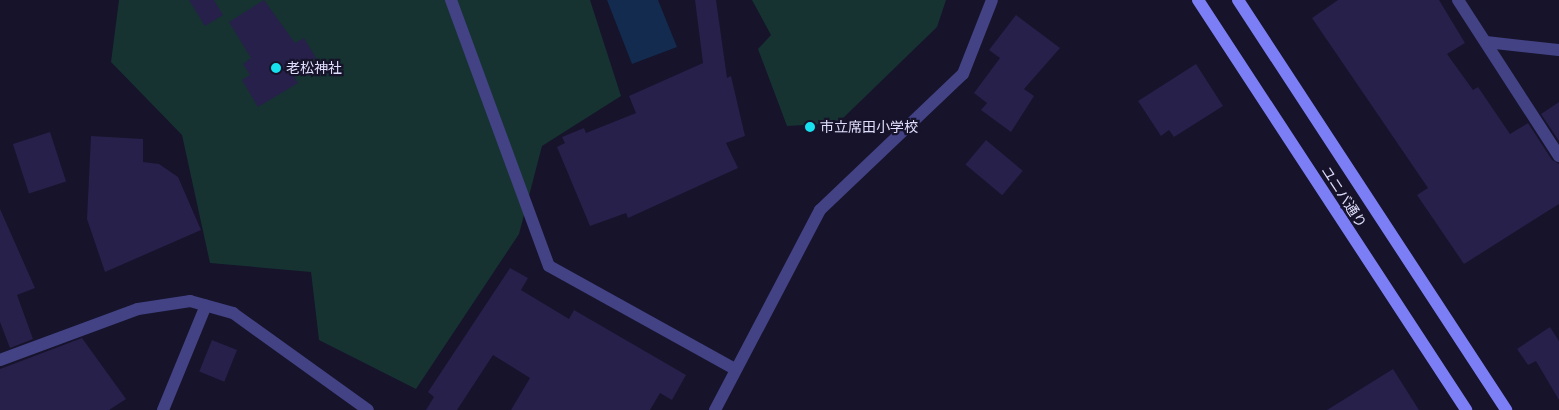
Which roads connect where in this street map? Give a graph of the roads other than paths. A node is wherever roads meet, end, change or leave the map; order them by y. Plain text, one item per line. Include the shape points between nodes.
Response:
1 (451, 0) edge
2 (992, 0) edge
3 (1198, 0) edge
4 (1238, 0) edge
5 (1458, 0) edge
6 (1486, 42) junction
7 (1559, 50) edge
8 (1559, 156) edge
9 (206, 305) junction
10 (0, 360) edge
11 (735, 368) junction
12 (163, 410) edge
13 (368, 410) edge
14 (715, 410) edge
15 (1466, 410) edge
16 (1506, 410) edge

1 - 11 street via 549,266
2 - 11 street via 963,74 820,210
3 - 15 street, ユニバ通り
4 - 16 street, ユニバ通り
5 - 6 street
6 - 7 street
6 - 8 street
9 - 10 street via 190,301 138,309
9 - 12 street
9 - 13 street via 234,313
11 - 14 street

